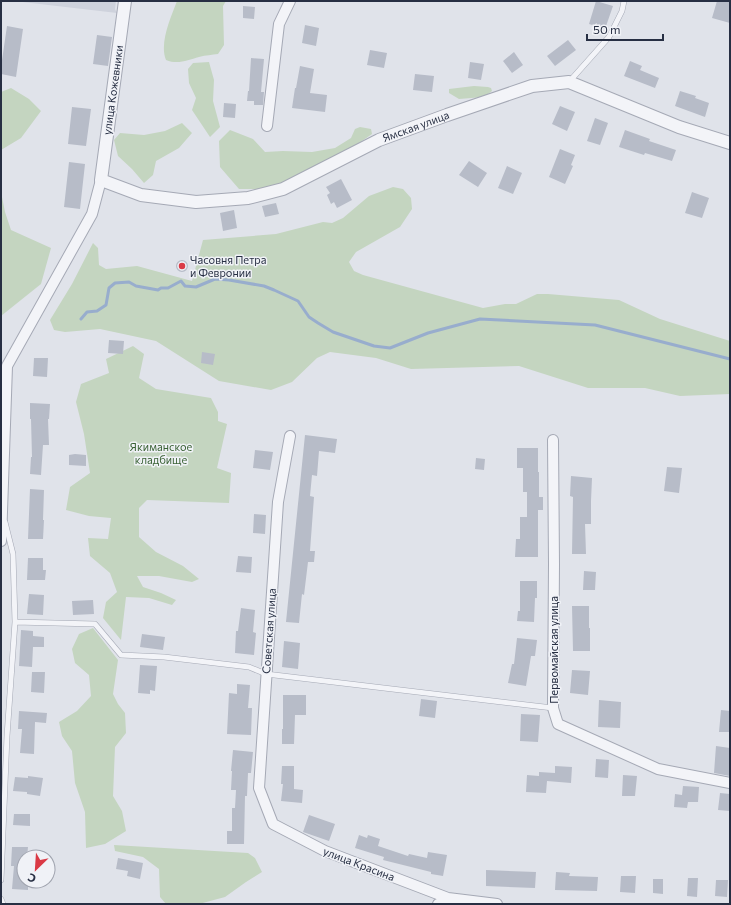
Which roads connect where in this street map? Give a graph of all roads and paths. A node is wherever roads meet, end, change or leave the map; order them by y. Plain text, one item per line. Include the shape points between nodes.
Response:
1 (125, 1) edge
2 (290, 1) edge
3 (624, 1) edge
4 (569, 82) junction
5 (267, 126) dead end
6 (730, 143) edge
7 (101, 180) junction
8 (290, 436) dead end
9 (553, 440) dead end
10 (2, 513) junction
11 (1, 541) edge
12 (15, 622) junction
13 (266, 674) junction
14 (553, 708) junction
15 (730, 783) edge
16 (273, 824) joint
17 (1, 880) edge
18 (448, 898) junction
19 (1, 900) edge
20 (4, 904) edge
21 (438, 904) edge
22 (497, 904) edge

1 - 7 street, улица Кожевники
2 - 5 street via 279,24
3 - 4 lane via 609,37
4 - 6 street, Ямская улица via 679,127
4 - 7 street, Ямская улица via 532,86 447,115 379,140 283,189 248,198 196,202 141,195
7 - 10 street via 92,214 7,366
8 - 13 street, Советская улица via 278,502
9 - 14 street, Первомайская улица
10 - 11 street
10 - 12 lane via 13,554
12 - 13 lane via 95,624 121,655 242,666
12 - 17 lane
13 - 14 lane
13 - 16 street, Советская улица via 259,788
14 - 15 street, Первомайская улица via 558,724 658,769
16 - 18 street, улица Красина via 325,851
18 - 21 street
18 - 22 street, улица Красина
19 - 20 lane

